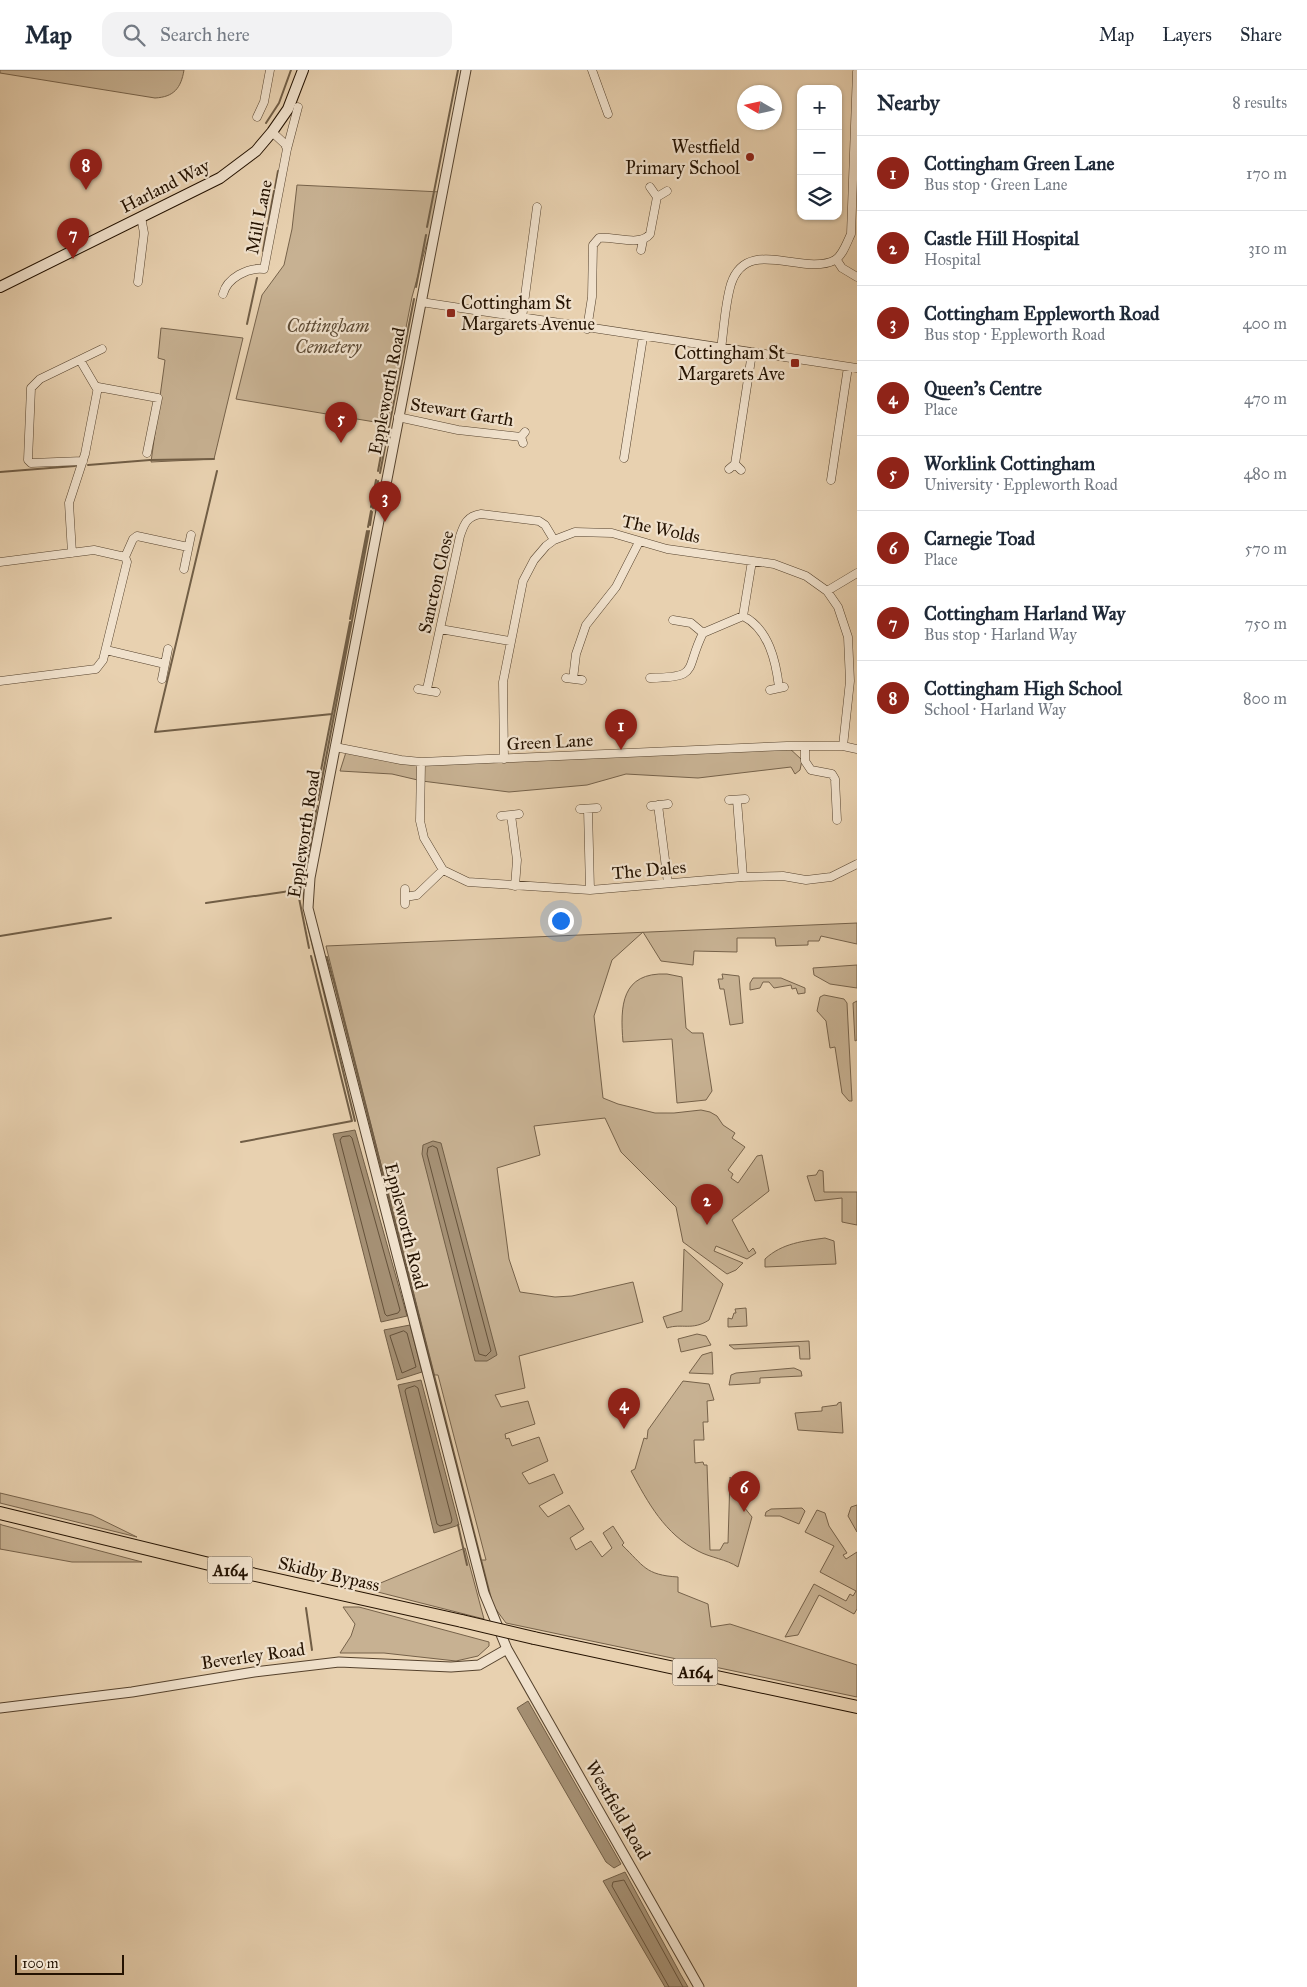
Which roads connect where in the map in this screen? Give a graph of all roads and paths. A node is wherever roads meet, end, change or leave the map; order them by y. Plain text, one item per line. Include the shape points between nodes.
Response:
1 (270, 70) edge
2 (303, 70) edge
3 (466, 70) edge
4 (592, 70) edge
5 (857, 72) edge
6 (298, 107) dead end
7 (608, 114) dead end
8 (257, 118) dead end
9 (856, 121) edge
10 (272, 132) junction
11 (287, 149) junction
12 (650, 187) dead end
13 (855, 188) edge
14 (667, 191) dead end
15 (657, 197) junction
16 (537, 207) dead end
17 (141, 217) junction
18 (643, 240) junction
19 (641, 250) dead end
20 (836, 259) junction
21 (857, 277) edge
22 (138, 282) dead end
23 (0, 287) edge
24 (223, 294) dead end
25 (420, 302) junction
26 (522, 318) junction
27 (588, 329) junction
28 (643, 337) junction
29 (102, 349) dead end
30 (721, 349) junction
31 (752, 353) junction
32 (80, 360) junction
33 (848, 367) junction
34 (857, 368) edge
35 (97, 389) junction
36 (398, 417) junction
37 (523, 437) dead end
38 (147, 453) dead end
39 (624, 458) dead end
40 (83, 462) junction
41 (735, 468) dead end
42 (831, 483) dead end
43 (191, 535) dead end
44 (554, 540) junction
45 (639, 542) junction
46 (188, 546) junction
47 (72, 553) junction
48 (125, 556) junction
49 (752, 561) junction
50 (0, 562) edge
51 (184, 569) dead end
52 (857, 573) edge
53 (827, 591) junction
54 (744, 616) junction
55 (673, 621) dead end
56 (440, 629) junction
57 (703, 633) junction
58 (510, 641) junction
59 (168, 649) dead end
60 (106, 650) junction
61 (165, 664) junction
62 (162, 679) dead end
63 (582, 680) dead end
64 (655, 680) dead end
65 (0, 681) edge
66 (853, 681) edge
67 (418, 689) dead end
68 (427, 689) junction
69 (770, 690) dead end
70 (436, 692) dead end
71 (805, 746) junction
72 (843, 746) junction
73 (335, 747) junction
74 (857, 749) edge
75 (504, 759) junction
76 (421, 762) junction
77 (737, 800) dead end
78 (668, 804) dead end
79 (588, 809) dead end
80 (502, 816) dead end
81 (837, 820) dead end
82 (857, 864) edge
83 (443, 870) junction
84 (743, 877) junction
85 (668, 884) junction
86 (515, 886) junction
87 (590, 890) junction
88 (405, 897) dead end
89 (0, 1513) edge
90 (507, 1649) junction
91 (857, 1707) edge
92 (0, 1708) edge
93 (699, 1987) edge

1 - 8 street via 264,102
2 - 10 main road, Harland Way via 288,109
3 - 25 street, Eppleworth Road
4 - 7 street
5 - 9 street
6 - 11 street, Mill Lane
9 - 13 street
10 - 11 street
10 - 17 main road, Harland Way via 256,150 220,178
11 - 24 street, Mill Lane via 264,269 254,269 231,279
12 - 15 street
13 - 20 street via 851,234
14 - 15 street
15 - 18 street via 650,234
16 - 26 street
17 - 22 street via 144,233
17 - 23 main road, Harland Way
18 - 19 street
18 - 27 street via 607,237 599,238 593,245
20 - 21 street via 842,268
20 - 30 street via 816,265 764,258 745,265 732,284
25 - 26 street
25 - 36 street, Eppleworth Road
26 - 27 street
27 - 28 street
28 - 30 street
28 - 39 street
29 - 32 street
30 - 31 street
31 - 33 street
31 - 41 street
32 - 35 street
32 - 40 street via 40,379 31,388 27,457 31,463
33 - 34 street
33 - 42 street
35 - 38 street via 158,398
35 - 40 street
36 - 37 street, Stewart Garth via 458,430
36 - 73 street, Eppleworth Road
40 - 47 street via 69,503
43 - 46 street
44 - 45 street, The Wolds via 575,532 592,531
44 - 56 street, Sancton Close via 545,524 539,521 481,514 472,516 465,522 460,536
44 - 58 street, The Wolds via 534,560 523,581
45 - 49 street, The Wolds
45 - 63 street via 616,587 586,626 570,678
46 - 48 street via 137,536 132,539
46 - 51 street
47 - 48 street via 94,550
47 - 50 street
48 - 60 street via 127,562
49 - 53 street, The Wolds via 790,568
49 - 54 street
52 - 53 street
53 - 66 street, The Wolds via 844,621
54 - 57 street
54 - 69 street via 772,649 782,687
55 - 57 street via 691,623
56 - 58 street
56 - 68 street, Sancton Close
57 - 64 street via 690,669 683,676
58 - 75 street, The Wolds via 503,682
59 - 61 street
60 - 61 street
60 - 65 street via 96,669
61 - 62 street
66 - 72 street, The Wolds
67 - 68 street
68 - 70 street
71 - 72 street, Green Lane
71 - 75 street, Green Lane
71 - 81 street via 805,761 810,770 832,774 835,779
72 - 74 street, Green Lane
73 - 76 street, Green Lane
73 - 90 street, Eppleworth Road via 310,878 308,908 484,1593
75 - 76 street, Green Lane
76 - 83 street via 420,821 424,838
77 - 84 street
78 - 85 street via 654,805
79 - 87 street
80 - 86 street via 515,815
82 - 84 street, The Dales via 831,877 806,880 783,876
83 - 86 street, The Dales via 468,882
83 - 88 street via 417,895
84 - 85 street, The Dales
85 - 87 street, The Dales
86 - 87 street, The Dales
89 - 91 highway, Skidby Bypass / A164, bridge via 238,1571
90 - 92 street, Beverley Road via 479,1665 451,1667 340,1662
90 - 93 street, Westfield Road

